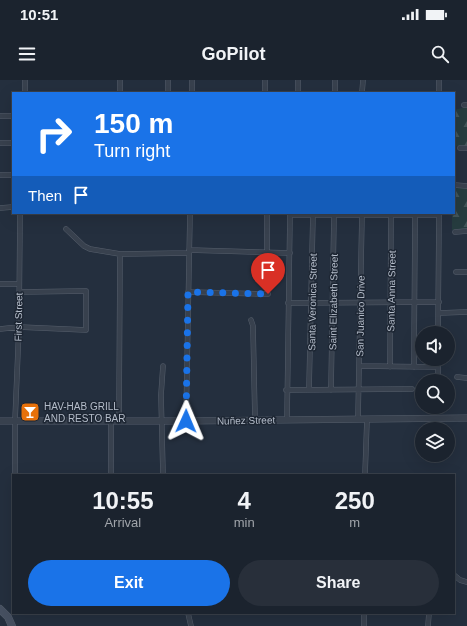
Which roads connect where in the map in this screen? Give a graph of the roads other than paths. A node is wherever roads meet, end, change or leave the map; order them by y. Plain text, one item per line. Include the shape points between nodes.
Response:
1 (25, 80) edge
2 (120, 80) edge
3 (168, 80) edge
4 (192, 80) edge
5 (265, 80) edge
6 (298, 80) edge
7 (335, 80) edge
8 (362, 80) edge
9 (439, 80) edge
10 (25, 92) edge
11 (120, 92) edge
12 (168, 92) edge
13 (192, 92) edge
14 (265, 92) edge
15 (298, 92) edge
16 (335, 92) edge
17 (362, 92) edge
18 (439, 92) edge
19 (0, 116) edge
20 (12, 116) edge
21 (0, 143) edge
22 (12, 143) edge
23 (460, 148) dead end
24 (467, 148) edge
25 (0, 175) edge
26 (12, 175) edge
27 (455, 185) edge
28 (467, 186) edge
29 (12, 207) edge
30 (0, 208) edge
31 (20, 214) edge
32 (190, 214) edge
33 (267, 214) edge
34 (290, 214) edge
35 (313, 214) edge
36 (362, 214) edge
37 (439, 214) edge
38 (334, 215) junction
39 (392, 215) junction
40 (415, 215) junction
41 (66, 229) dead end
42 (467, 231) edge
43 (456, 232) dead end
44 (189, 251) junction
45 (267, 252) junction
46 (290, 252) junction
47 (120, 254) junction
48 (456, 272) dead end
49 (467, 272) edge
50 (0, 284) edge
51 (19, 284) junction
52 (19, 292) junction
53 (188, 292) junction
54 (268, 294) dead end
55 (333, 302) junction
56 (360, 302) junction
57 (390, 302) junction
58 (414, 302) junction
59 (439, 302) junction
60 (288, 303) junction
61 (312, 303) junction
62 (467, 312) edge
63 (439, 313) junction
64 (251, 320) dead end
65 (438, 326) edge
66 (19, 327) junction
67 (0, 329) edge
68 (163, 366) dead end
69 (359, 366) junction
70 (390, 367) junction
71 (414, 367) junction
72 (438, 367) joint
73 (438, 374) edge
74 (457, 377) dead end
75 (467, 378) edge
76 (359, 389) junction
77 (412, 389) dead end
78 (286, 390) junction
79 (309, 390) junction
80 (331, 390) junction
81 (467, 418) edge
82 (358, 419) junction
83 (367, 419) junction
84 (255, 420) junction
85 (286, 420) junction
86 (0, 421) edge
87 (14, 421) junction
88 (111, 421) junction
89 (119, 421) junction
90 (161, 421) junction
91 (186, 421) junction
92 (15, 474) edge
93 (111, 474) edge
94 (163, 474) edge
95 (365, 474) edge
96 (455, 576) edge
97 (467, 582) edge
98 (0, 609) edge
99 (188, 614) edge
100 (364, 614) edge
101 (429, 614) edge
102 (12, 626) edge
103 (191, 626) edge
104 (364, 626) edge
105 (428, 626) edge

1 - 10 street
2 - 11 street
3 - 12 street
4 - 13 street
5 - 14 street
6 - 15 street
7 - 16 street
8 - 17 street
9 - 18 street
19 - 20 street
21 - 22 street
23 - 24 street
25 - 26 street
27 - 28 street
29 - 30 street
31 - 51 street, First Street
32 - 44 street
33 - 45 street
34 - 35 street
34 - 46 street
35 - 38 street
35 - 61 street, Santa Veronica Street
36 - 38 street
36 - 39 street
36 - 56 street, San Juanico Drive
37 - 40 street
37 - 59 street
38 - 55 street, Saint Elizabeth Street
39 - 40 street
39 - 57 street, Santa Anna Street
40 - 58 street
41 - 47 street via 90,249
42 - 43 street
44 - 45 street
44 - 47 street
44 - 53 street
45 - 46 street
46 - 60 street
47 - 89 street
48 - 49 street
50 - 51 street
51 - 52 street, First Street
52 - 66 street, First Street
52 - 66 street via 86,291 86,330
53 - 54 street
53 - 91 street
55 - 56 street
55 - 61 street
55 - 80 street, Saint Elizabeth Street
56 - 57 street
56 - 69 street, San Juanico Drive
57 - 58 street
57 - 70 street, Santa Anna Street
58 - 59 street
58 - 71 street
59 - 63 street
60 - 61 street
60 - 78 street
61 - 79 street, Santa Veronica Street
62 - 63 street
63 - 65 street
64 - 84 street
66 - 67 street
66 - 87 street, First Street
68 - 90 street
69 - 70 street
69 - 76 street, San Juanico Drive
70 - 71 street
71 - 72 street
72 - 73 street
74 - 75 street
76 - 77 street
76 - 80 street
76 - 82 street, San Juanico Drive
78 - 79 street
78 - 85 street
79 - 80 street
81 - 83 street, Nuñez Street
82 - 83 street, Nuñez Street
82 - 85 street, Nuñez Street
83 - 95 street
84 - 85 street, Nuñez Street
84 - 91 street, Nuñez Street
86 - 87 street, Nuñez Street
87 - 88 street, Nuñez Street
87 - 92 street, First Street
88 - 89 street, Nuñez Street
88 - 93 street
89 - 90 street, Nuñez Street
90 - 91 street, Nuñez Street
90 - 94 street
96 - 97 street
98 - 102 main road
99 - 103 street
100 - 104 street
101 - 105 street

